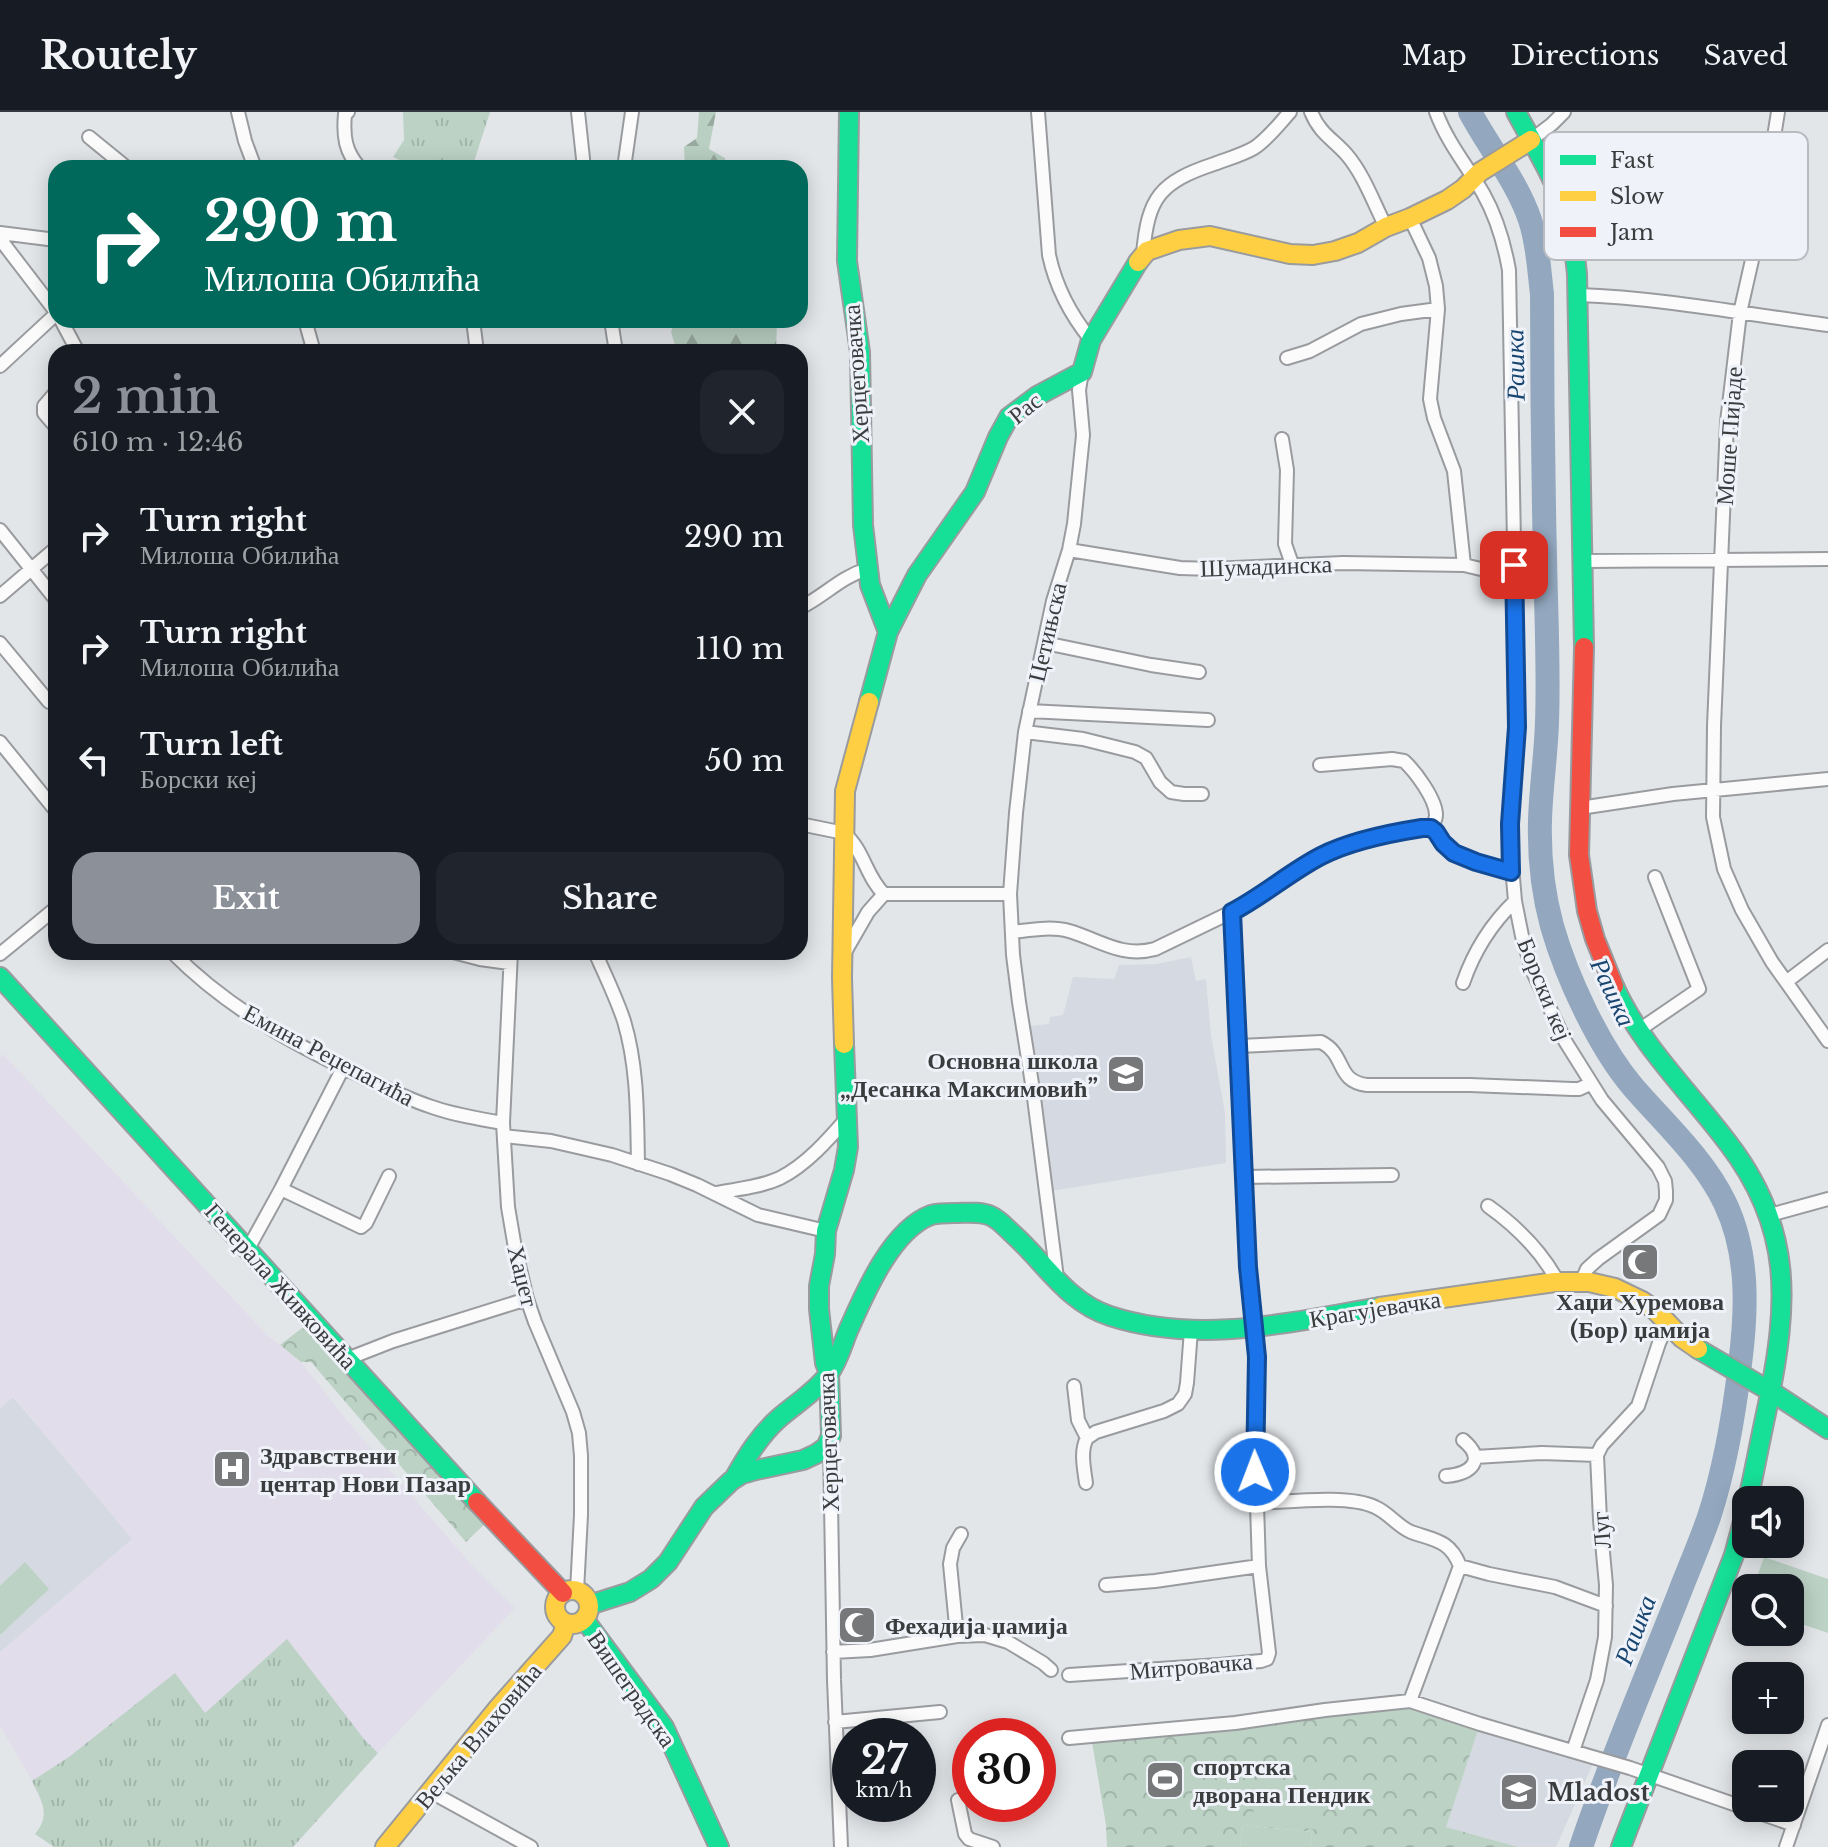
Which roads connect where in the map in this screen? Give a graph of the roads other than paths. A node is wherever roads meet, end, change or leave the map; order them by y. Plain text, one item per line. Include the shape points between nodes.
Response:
1 (238, 112) edge
2 (578, 112) edge
3 (632, 112) edge
4 (849, 112) edge
5 (1038, 112) edge
6 (1290, 112) edge
7 (1311, 112) edge
8 (1436, 112) edge
9 (1516, 112) edge
10 (1564, 112) edge
11 (1778, 112) edge
12 (346, 113) edge
13 (1775, 132) edge
14 (89, 137) dead end
15 (1526, 143) junction
16 (117, 160) edge
17 (252, 160) edge
18 (354, 160) edge
19 (583, 160) edge
20 (625, 160) edge
21 (1544, 169) edge
22 (1477, 175) junction
23 (1410, 218) junction
24 (1386, 227) junction
25 (0, 233) edge
26 (0, 239) edge
27 (48, 239) edge
28 (1143, 254) junction
29 (1575, 260) edge
30 (1752, 260) edge
31 (1579, 295) junction
32 (48, 302) edge
33 (1438, 309) junction
34 (1740, 313) junction
35 (48, 321) edge
36 (1828, 325) edge
37 (1091, 340) junction
38 (1287, 358) dead end
39 (0, 366) edge
40 (1082, 372) junction
41 (1282, 439) dead end
42 (0, 530) edge
43 (1069, 550) junction
44 (48, 555) edge
45 (1721, 559) junction
46 (1828, 559) edge
47 (1585, 561) junction
48 (1292, 564) junction
49 (1464, 565) junction
50 (31, 569) junction
51 (867, 569) junction
52 (917, 575) joint
53 (1514, 586) junction
54 (48, 590) edge
55 (0, 596) edge
56 (808, 603) edge
57 (888, 632) junction
58 (0, 643) edge
59 (1045, 643) junction
60 (1199, 672) dead end
61 (48, 701) edge
62 (1029, 711) junction
63 (1208, 720) dead end
64 (1025, 732) junction
65 (0, 742) edge
66 (1320, 765) dead end
67 (1828, 779) edge
68 (1713, 790) junction
69 (1202, 794) dead end
70 (48, 801) edge
71 (1580, 808) junction
72 (808, 826) edge
73 (1431, 828) junction
74 (844, 833) junction
75 (1511, 872) junction
76 (1655, 877) dead end
77 (890, 894) junction
78 (1010, 894) junction
79 (1515, 901) junction
80 (1232, 912) junction
81 (48, 915) edge
82 (1012, 932) junction
83 (1828, 950) edge
84 (0, 954) edge
85 (842, 959) junction
86 (181, 960) edge
87 (510, 960) edge
88 (599, 960) edge
89 (0, 977) edge
90 (1786, 982) junction
91 (1463, 983) dead end
92 (1639, 1030) junction
93 (1828, 1041) edge
94 (1239, 1046) junction
95 (343, 1068) junction
96 (1590, 1084) junction
97 (847, 1118) junction
98 (504, 1130) junction
99 (638, 1164) junction
100 (1392, 1175) dead end
101 (389, 1176) dead end
102 (1244, 1177) junction
103 (281, 1189) junction
104 (716, 1193) junction
105 (1828, 1199) edge
106 (1488, 1206) dead end
107 (1770, 1215) junction
108 (826, 1231) junction
109 (248, 1249) junction
110 (1057, 1278) junction
111 (1582, 1280) junction
112 (1558, 1282) junction
113 (527, 1299) junction
114 (1667, 1325) junction
115 (1253, 1327) junction
116 (1191, 1330) junction
117 (347, 1359) junction
118 (829, 1373) junction
119 (1074, 1386) dead end
120 (1764, 1387) junction
121 (1828, 1429) edge
122 (1087, 1438) junction
123 (1463, 1440) dead end
124 (830, 1444) junction
125 (1597, 1455) junction
126 (1475, 1457) junction
127 (1446, 1476) dead end
128 (735, 1477) junction
129 (1086, 1483) dead end
130 (1750, 1486) edge
131 (1257, 1503) junction
132 (961, 1534) dead end
133 (1733, 1558) edge
134 (1259, 1566) junction
135 (1460, 1566) junction
136 (1106, 1585) dead end
137 (576, 1606) junction
138 (1606, 1606) junction
139 (957, 1636) junction
140 (833, 1652) junction
141 (1051, 1670) dead end
142 (1069, 1675) dead end
143 (1410, 1701) junction
144 (940, 1712) dead end
145 (835, 1718) edge
146 (877, 1718) edge
147 (1828, 1725) edge
148 (1069, 1738) dead end
149 (1573, 1751) junction
150 (1650, 1775) junction
151 (431, 1792) junction
152 (840, 1822) edge
153 (963, 1822) edge
154 (1794, 1825) junction
155 (385, 1847) edge
156 (531, 1847) edge
157 (719, 1847) edge
158 (841, 1847) edge
159 (993, 1847) edge
160 (1621, 1847) edge
161 (1786, 1847) edge

1 - 17 street
2 - 19 street
3 - 20 street
4 - 51 street, Херцеговачка via 847,261 860,352
5 - 37 street via 1052,270 1072,315
6 - 28 street via 1255,147 1164,188 1148,216
7 - 24 street via 1320,130 1356,169
8 - 22 street, Борски кеј via 1450,142
9 - 15 street
10 - 15 street
11 - 13 street, Моше Пијаде
12 - 18 street via 343,136
14 - 16 street
15 - 21 street
15 - 22 street
22 - 23 street via 1447,200
22 - 53 street, Борски кеј via 1498,225 1510,278
23 - 24 street
23 - 33 street via 1429,258
24 - 28 street via 1347,247 1313,255 1210,236 1179,240
25 - 27 street
26 - 32 street
28 - 37 street
29 - 31 street
30 - 34 street, Моше Пијаде
31 - 34 street
31 - 47 street
33 - 38 street via 1361,324
33 - 49 street via 1430,399 1454,471
34 - 36 street
34 - 45 street, Моше Пијаде via 1727,422
35 - 39 street
37 - 40 street
40 - 43 street, Цетињска via 1083,435
40 - 52 street, Рас via 1009,417 975,492
41 - 48 street via 1287,470 1285,544
42 - 50 street
43 - 48 street, Шумадинска via 1180,568
43 - 59 street, Цетињска
44 - 50 street
45 - 46 street
45 - 47 street
45 - 68 street, Моше Пијаде
47 - 71 street
48 - 49 street, Шумадинска
49 - 53 street, Шумадинска
50 - 54 street
50 - 55 street
51 - 56 street via 840,580
51 - 57 street, Херцеговачка
52 - 57 street, Херцеговачка
53 - 75 street, Борски кеј via 1517,717
57 - 74 street, Херцеговачка via 848,780
58 - 61 street
59 - 60 street
59 - 62 street, Цетињска
62 - 63 street
62 - 64 street, Цетињска
64 - 69 street via 1135,752 1146,758 1165,788
64 - 78 street, Цетињска
65 - 70 street
66 - 73 street via 1404,761 1434,804
67 - 68 street
68 - 71 street
68 - 90 street, Моше Пијаде via 1724,869
71 - 92 street via 1580,871 1591,922 1611,979
72 - 74 street
73 - 75 street via 1454,853
73 - 80 street via 1330,852
74 - 77 street via 859,850 875,885
74 - 85 street, Херцеговачка
75 - 79 street, Борски кеј
76 - 92 street via 1699,989
77 - 78 street
77 - 85 street via 875,902
78 - 82 street, Цетињска
79 - 91 street via 1478,947
79 - 96 street, Борски кеј via 1538,983
80 - 82 street via 1142,952 1103,946 1062,930
80 - 94 street, Митровачка
81 - 84 street
82 - 110 street, Цетињска
83 - 90 street
85 - 97 street, Херцеговачка
86 - 95 street, Емина Реџепагића via 251,1017
87 - 98 street, Хаџет
88 - 99 street via 629,1043
89 - 109 street, Генерала Живковића
90 - 93 street, Моше Пијаде
92 - 107 street via 1740,1158
94 - 96 street via 1321,1042 1332,1049 1352,1082 1367,1085 1579,1089
94 - 102 street, Митровачка
95 - 98 street, Емина Реџепагића via 422,1104
95 - 103 street
96 - 111 street, Борски кеј via 1653,1160 1665,1181 1666,1200 1659,1215 1598,1259
97 - 104 street via 780,1178
97 - 108 street, Херцеговачка via 847,1156
98 - 99 street, Емина Реџепагића
98 - 113 street, Хаџет via 512,1230
99 - 104 street
100 - 102 street
101 - 103 street via 361,1227
102 - 115 street, Митровачка
103 - 109 street
104 - 108 street via 764,1217
105 - 107 street
106 - 112 street via 1536,1250
107 - 120 street via 1783,1297 1779,1347
108 - 118 street, Херцеговачка via 818,1296
109 - 117 street, Генерала Живковића
110 - 116 street, Крагујевачка via 1102,1314
110 - 118 street, Крагујевачка via 990,1216 938,1214 918,1222 879,1270
111 - 112 street, Крагујевачка
111 - 114 street, Крагујевачка via 1638,1300
112 - 115 street, Крагујевачка
113 - 117 street
113 - 137 street, Хаџет via 579,1433
114 - 120 street, Крагујевачка
114 - 125 street via 1638,1406
115 - 116 street, Крагујевачка
115 - 131 street, Митровачка
116 - 122 street via 1187,1383 1178,1404
117 - 137 street, Генерала Живковића
118 - 124 street, Херцеговачка
118 - 128 street via 815,1392 762,1436
119 - 122 street via 1078,1420
120 - 121 street, Крагујевачка
120 - 130 street
122 - 129 street
123 - 126 street
124 - 128 street via 819,1454
124 - 140 street, Херцеговачка
125 - 126 street
125 - 138 street, Луг
126 - 127 street via 1464,1474
128 - 137 street via 701,1511 654,1577 638,1589
131 - 134 street, Митровачка
131 - 135 street via 1372,1505 1409,1531 1448,1547
132 - 139 street via 950,1564
133 - 150 street
134 - 136 street
134 - 142 street, Митровачка via 1267,1659
135 - 138 street via 1555,1587
135 - 143 street
137 - 151 street, Вељка Влаховића via 562,1636
137 - 157 street, Вишеградска via 664,1727
138 - 149 street, Луг via 1600,1667
139 - 140 street
139 - 141 street via 998,1638
140 - 145 street, Херцеговачка
143 - 148 street
143 - 149 street
144 - 146 street
147 - 154 street
149 - 150 street
150 - 154 street
150 - 160 street
151 - 155 street, Вељка Влаховића
151 - 156 street
152 - 158 street, Херцеговачка
153 - 159 street via 969,1839
154 - 161 street

